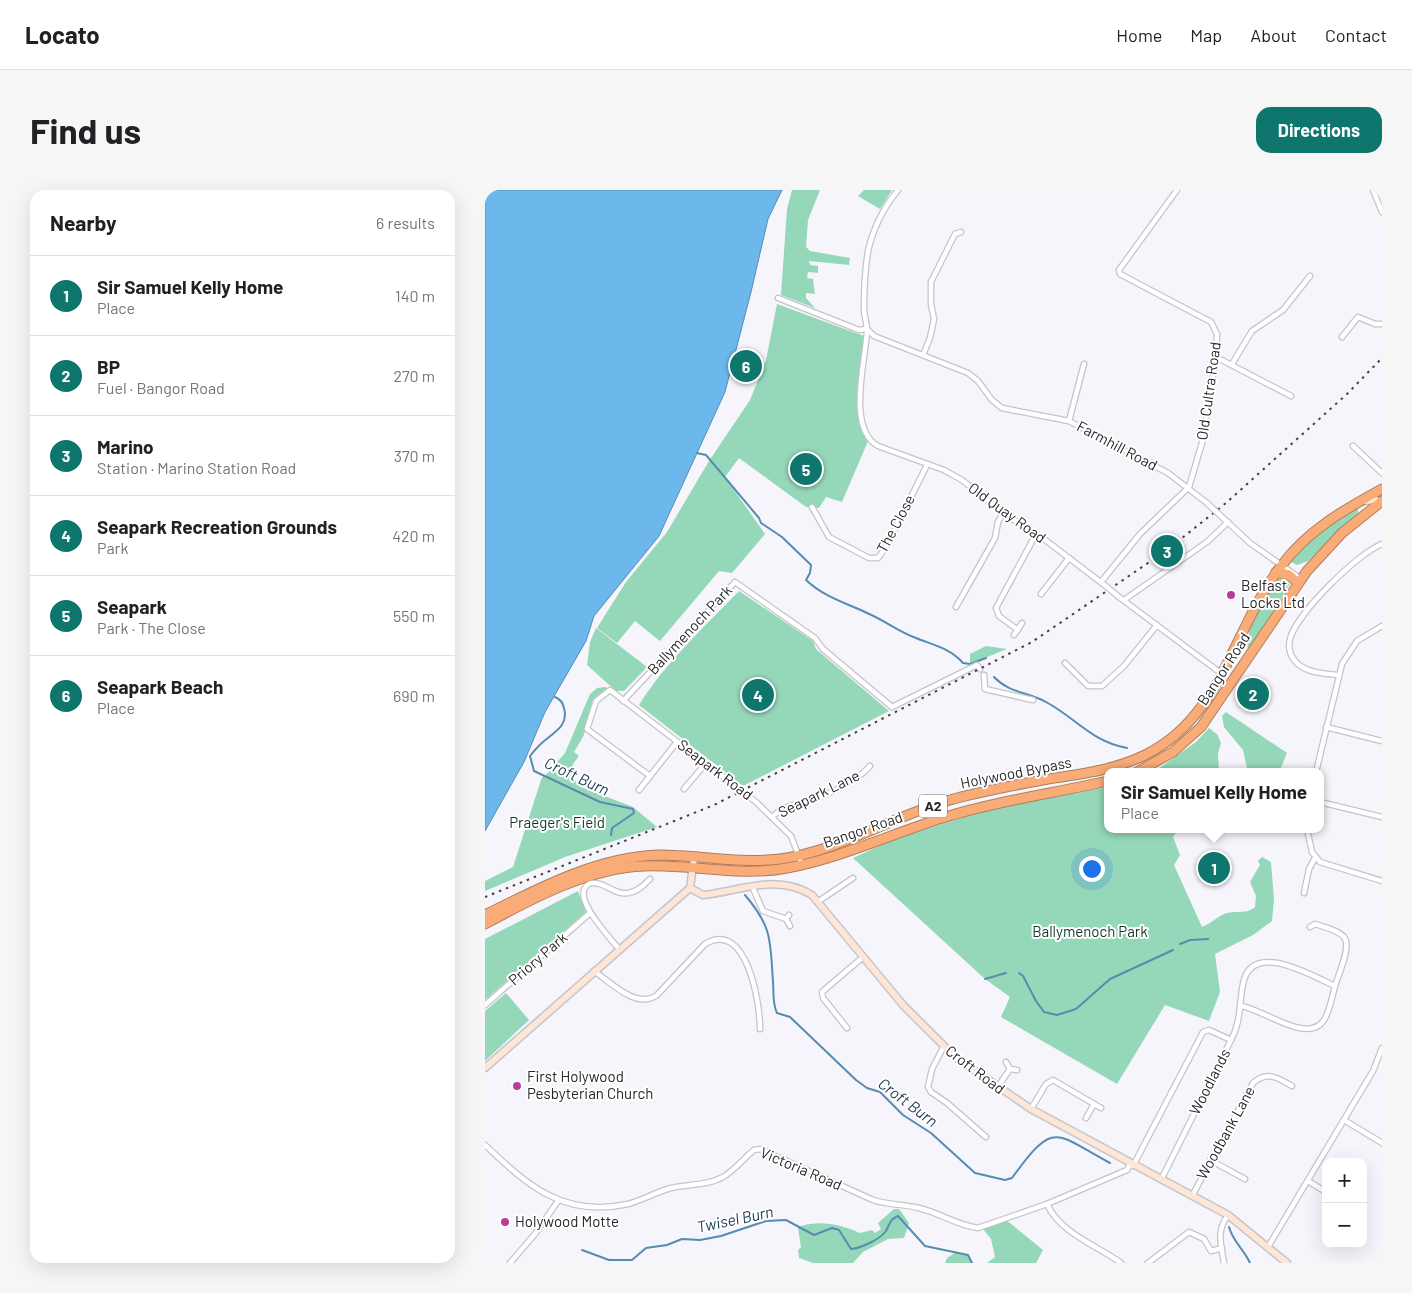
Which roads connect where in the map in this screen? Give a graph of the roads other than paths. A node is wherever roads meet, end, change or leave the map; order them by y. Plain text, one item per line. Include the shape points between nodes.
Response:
1 (898, 190) edge
2 (1177, 190) edge
3 (1373, 190) edge
4 (1382, 212) edge
5 (961, 232) dead end
6 (1310, 276) dead end
7 (778, 298) dead end
8 (1382, 324) edge
9 (867, 328) junction
10 (1342, 336) dead end
11 (923, 355) junction
12 (1216, 357) junction
13 (1084, 364) dead end
14 (1232, 364) junction
15 (1291, 396) dead end
16 (1069, 421) junction
17 (1353, 446) dead end
18 (927, 464) junction
19 (1382, 473) edge
20 (1189, 487) junction
21 (1379, 499) edge
22 (812, 507) dead end
23 (1003, 513) junction
24 (1228, 522) junction
25 (1035, 534) junction
26 (1382, 544) edge
27 (1069, 558) junction
28 (1279, 569) junction
29 (1300, 581) junction
30 (1101, 582) junction
31 (1041, 594) dead end
32 (1122, 599) junction
33 (956, 607) dead end
34 (1022, 623) dead end
35 (1157, 625) junction
36 (1382, 626) edge
37 (1018, 630) junction
38 (1014, 635) dead end
39 (1065, 663) dead end
40 (980, 669) dead end
41 (984, 675) dead end
42 (1223, 675) junction
43 (1337, 676) junction
44 (1033, 700) dead end
45 (623, 701) junction
46 (1326, 727) junction
47 (1382, 741) edge
48 (677, 742) junction
49 (1145, 755) junction
50 (706, 763) junction
51 (1150, 765) junction
52 (870, 766) dead end
53 (1110, 768) edge
54 (1144, 768) edge
55 (1317, 768) edge
56 (1104, 770) edge
57 (865, 771) junction
58 (869, 775) dead end
59 (650, 776) junction
60 (1104, 781) edge
61 (684, 789) dead end
62 (639, 790) dead end
63 (1324, 803) edge
64 (772, 817) junction
65 (1382, 817) edge
66 (1308, 833) edge
67 (799, 855) junction
68 (694, 858) junction
69 (1315, 858) junction
70 (801, 865) junction
71 (693, 869) junction
72 (853, 878) dead end
73 (650, 879) dead end
74 (1382, 881) edge
75 (752, 886) junction
76 (690, 888) junction
77 (1304, 893) dead end
78 (819, 902) junction
79 (590, 913) junction
80 (485, 915) edge
81 (485, 924) edge
82 (790, 926) dead end
83 (1311, 927) dead end
84 (619, 949) junction
85 (863, 956) junction
86 (594, 971) junction
87 (1335, 986) junction
88 (485, 1005) edge
89 (1241, 1006) junction
90 (847, 1028) dead end
91 (760, 1029) dead end
92 (1231, 1040) junction
93 (944, 1046) junction
94 (1382, 1048) edge
95 (1006, 1062) dead end
96 (1377, 1064) junction
97 (1382, 1066) edge
98 (485, 1068) edge
99 (1010, 1069) junction
100 (1017, 1070) dead end
101 (1292, 1086) dead end
102 (997, 1088) junction
103 (1094, 1104) junction
104 (1101, 1108) dead end
105 (1031, 1109) junction
106 (1086, 1118) dead end
107 (1344, 1120) junction
108 (987, 1137) dead end
109 (1382, 1143) edge
110 (485, 1145) edge
111 (1210, 1160) junction
112 (1132, 1165) junction
113 (1245, 1179) dead end
114 (1161, 1180) junction
115 (1308, 1181) junction
116 (1322, 1190) edge
117 (1192, 1196) junction
118 (558, 1201) junction
119 (1047, 1204) junction
120 (1228, 1215) junction
121 (1268, 1247) junction
122 (1222, 1248) junction
123 (510, 1263) edge
124 (1121, 1263) edge
125 (1148, 1263) edge
126 (1224, 1263) edge
127 (1287, 1263) edge

1 - 9 street, Old Quay Road via 880,218 869,250 864,309
2 - 12 street, Old Cultra Road via 1119,270 1120,274 1211,322 1217,334
3 - 4 street
5 - 11 street via 955,234 931,282 934,319
6 - 14 street via 1283,310 1252,331
7 - 9 street, Farmhill Road via 859,330
8 - 10 street via 1358,317
9 - 11 street, Farmhill Road via 875,336
9 - 18 street, Old Quay Road via 860,378 866,431 878,446
11 - 16 street, Farmhill Road via 972,376 1002,408
12 - 14 street
12 - 20 street, Old Cultra Road via 1202,443
13 - 16 street
14 - 15 street
16 - 20 street, Farmhill Road
17 - 19 street
18 - 22 street, The Close via 878,558 869,558 829,537
18 - 23 street, Old Quay Road via 962,480
20 - 24 street, Farmhill Road, bridge
20 - 30 street via 1140,534
21 - 28 highway, Holywood Bypass / A2 via 1358,503 1312,534
21 - 29 highway, Bangor Road / A2 via 1337,538
23 - 25 street, Old Quay Road
23 - 33 street via 995,538
24 - 28 street, Farmhill Road
24 - 32 street via 1207,542
25 - 27 street, Old Quay Road
25 - 37 street via 996,608 999,616
26 - 43 street via 1361,556 1334,581 1306,612 1291,637 1290,650 1298,664 1309,671
27 - 30 street, Old Quay Road
27 - 31 street
28 - 29 highway
28 - 42 highway, Holywood Bypass / A2 via 1249,616
29 - 51 highway, Bangor Road / A2 via 1201,727 1173,752
30 - 32 street, Old Quay Road, bridge
32 - 35 street, Old Quay Road
34 - 37 street
35 - 39 street via 1103,686 1088,686
35 - 42 street, Old Quay Road
36 - 43 street via 1357,641
37 - 38 street
40 - 45 street, Ballymenoch Park via 977,665 892,707 830,655 815,638 735,582
41 - 44 street via 985,689
42 - 49 highway, Holywood Bypass / A2 via 1189,723 1170,740
43 - 46 street
45 - 48 street, Seapark Road
45 - 59 street, Seapark Road via 609,690 596,701 587,729
46 - 47 street
46 - 55 street
48 - 50 street, Seapark Road
48 - 59 street
49 - 51 highway
49 - 53 highway, Holywood Bypass / A2
50 - 61 street
50 - 64 street, Seapark Road
51 - 54 highway, Bangor Road / A2
52 - 57 street, Seapark Lane
56 - 67 highway, Holywood Bypass / A2 via 946,801
57 - 58 street, Seapark Lane
57 - 64 street, Seapark Lane via 829,792 779,810
59 - 62 street
60 - 70 highway, Bangor Road / A2 via 982,807
63 - 65 street
64 - 67 street, Seapark Road via 791,836
66 - 69 street
67 - 68 highway, Holywood Bypass / A2 via 757,861
67 - 70 street, Seapark Road
68 - 71 street
68 - 80 highway, Holywood Bypass / A2 via 660,855 616,860 567,877
69 - 74 street via 1323,864
69 - 77 street
70 - 71 highway, A2 via 754,871
71 - 76 street
71 - 81 highway, A2 via 643,866 602,873 556,890
72 - 78 street
73 - 79 street via 632,892 624,893 597,883 590,884 583,893
75 - 76 street, Croft Road via 703,895
75 - 78 street, Croft Road via 789,884 805,890
75 - 82 street via 763,911 788,917
76 - 84 street
78 - 85 street, Croft Road
79 - 84 street
79 - 88 street, Priory Park
83 - 87 street via 1315,924 1346,940 1347,947
84 - 86 street
85 - 90 street via 822,992 823,998
85 - 93 street, Croft Road via 903,1005
86 - 91 street via 633,997 647,1000 657,995 705,944 714,940 728,941 739,949 750,974 757,998
86 - 98 street
87 - 89 street via 1324,1019 1310,1029 1298,1028
87 - 89 street via 1285,964 1264,962 1246,976
89 - 92 street via 1238,1026
92 - 112 street, Woodlands via 1209,1030 1203,1032
92 - 114 street, Woodlands
93 - 102 street, Croft Road
93 - 108 street via 932,1069 928,1086 931,1092
94 - 96 street
95 - 99 street
96 - 97 street
96 - 107 street
99 - 100 street
99 - 102 street
101 - 111 street, Woodbank Lane via 1272,1076 1255,1081
102 - 105 street, Croft Road
103 - 104 street
103 - 105 street via 1053,1080 1046,1084
103 - 106 street
105 - 112 street, Croft Road
107 - 109 street
107 - 115 street
110 - 118 street, Victoria Road via 524,1182
111 - 113 street
111 - 117 street, Woodbank Lane
112 - 114 street, Croft Road
112 - 119 street, Victoria Road
114 - 117 street, Croft Road
115 - 116 street
115 - 121 street
117 - 120 street, Croft Road
118 - 119 street, Victoria Road via 599,1207 638,1201 671,1188 724,1177 754,1150 760,1149 873,1200 887,1205 919,1208 961,1226 978,1228
118 - 123 street
119 - 124 street via 1052,1216 1062,1225
120 - 121 street, Croft Road
120 - 122 street via 1220,1229
121 - 127 street, Croft Road
122 - 125 street via 1211,1251 1203,1239 1189,1232
122 - 126 street

